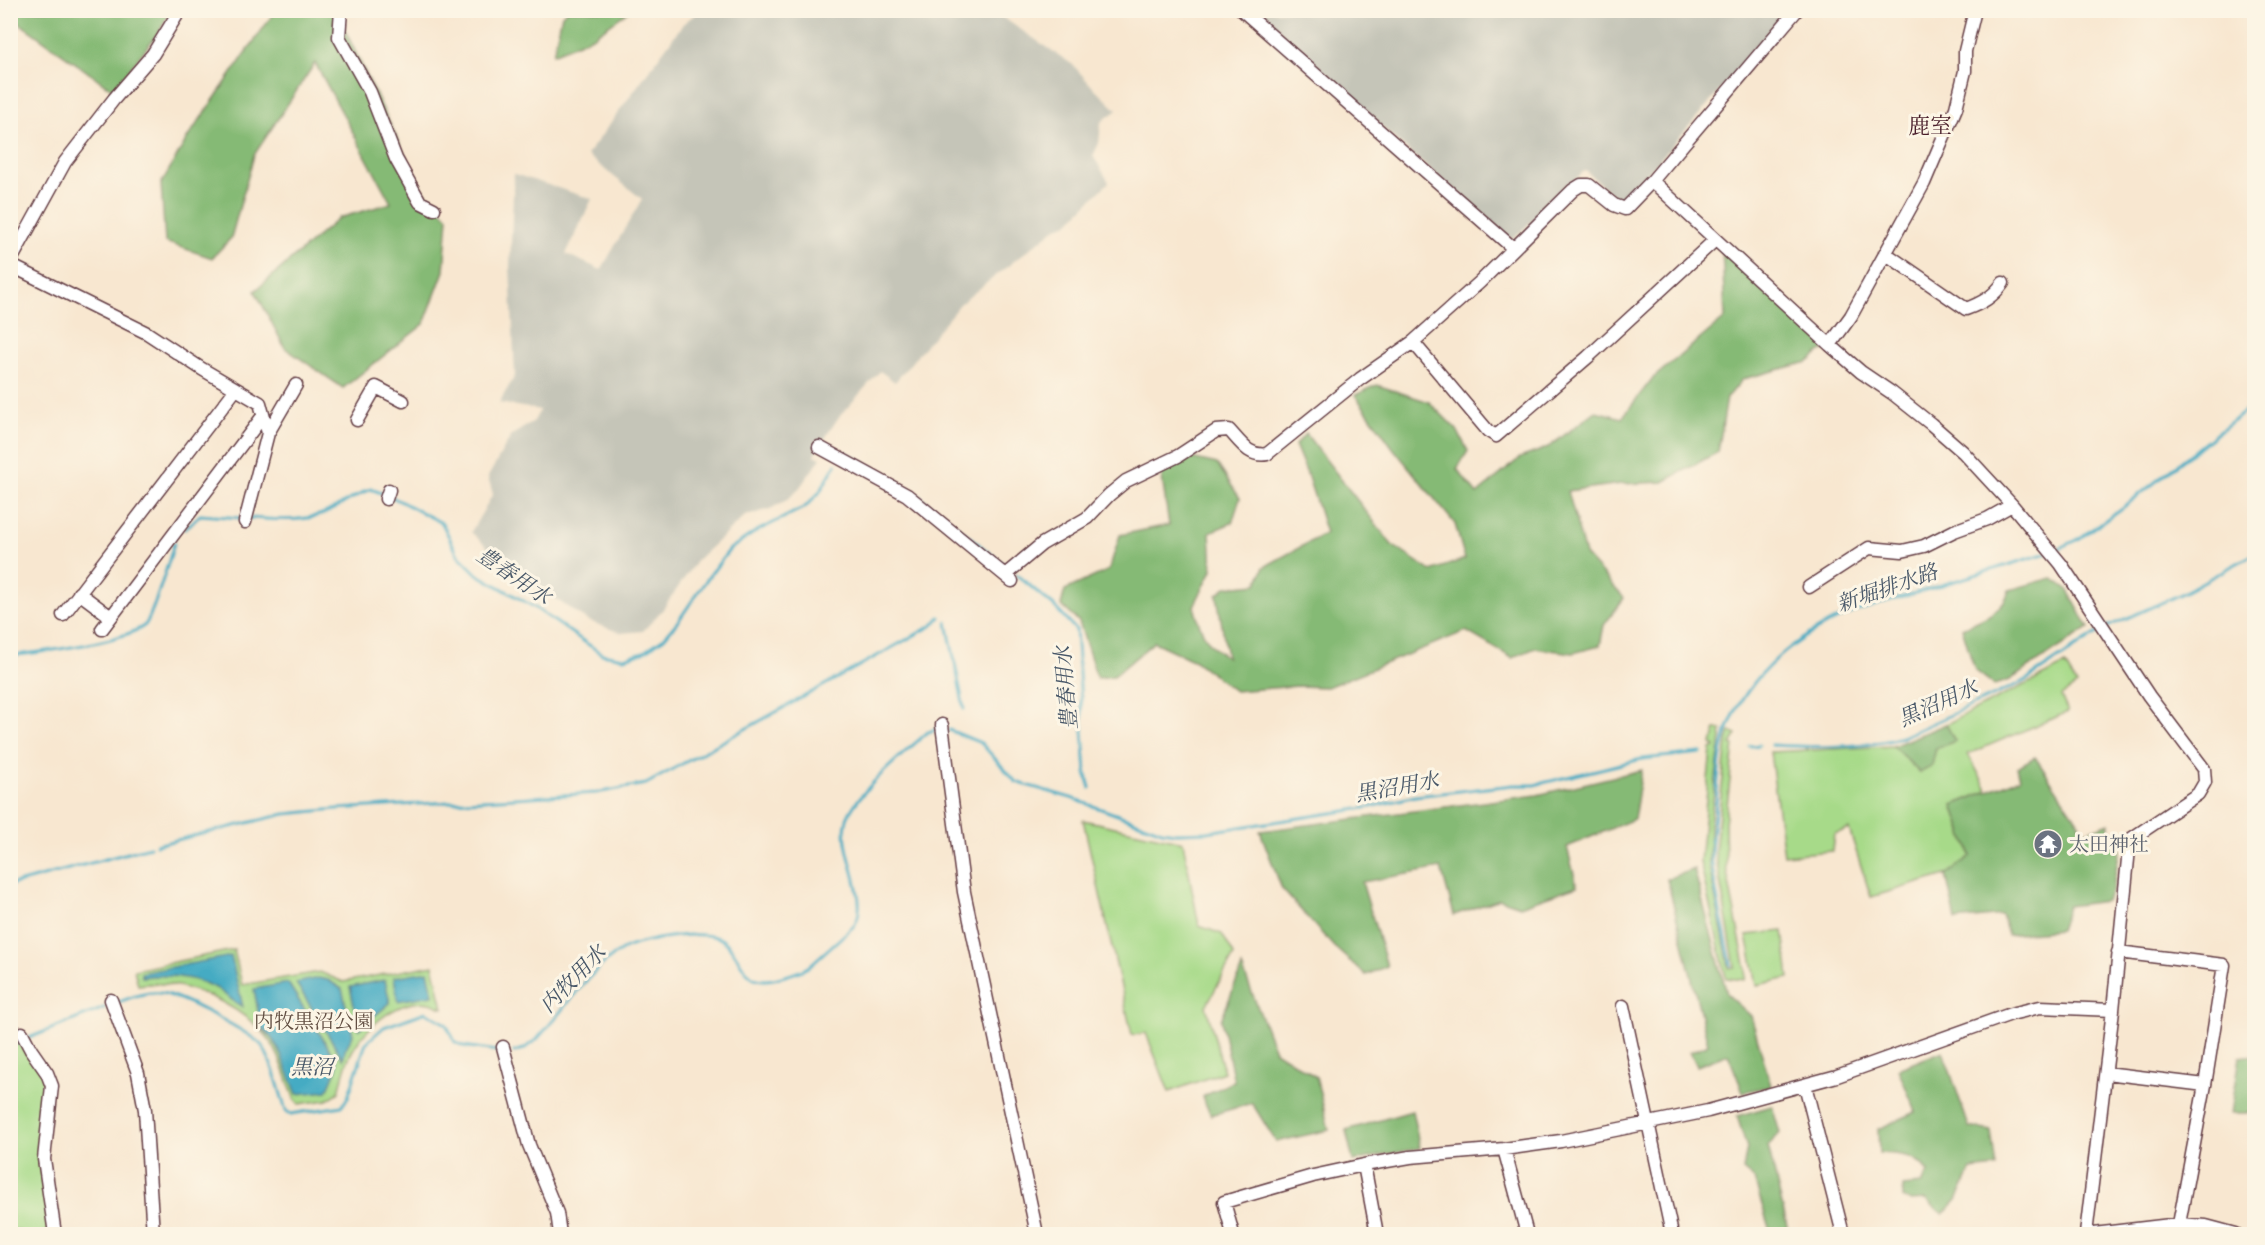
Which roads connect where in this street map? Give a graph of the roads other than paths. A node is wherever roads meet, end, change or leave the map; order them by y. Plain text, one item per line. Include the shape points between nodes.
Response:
1 (180, 10) edge
2 (341, 10) edge
3 (1242, 10) edge
4 (1797, 10) edge
5 (1975, 10) edge
6 (1652, 181) junction
7 (434, 209) dead end
8 (1715, 240) junction
9 (1513, 248) junction
10 (1885, 253) junction
11 (10, 263) edge
12 (2003, 283) dead end
13 (1413, 342) junction
14 (1830, 345) junction
15 (296, 385) dead end
16 (236, 389) junction
17 (403, 401) dead end
18 (263, 416) junction
19 (357, 420) dead end
20 (268, 432) junction
21 (819, 447) dead end
22 (2012, 505) junction
23 (246, 517) dead end
24 (1809, 587) dead end
25 (79, 593) junction
26 (63, 615) dead end
27 (111, 617) junction
28 (102, 629) dead end
29 (942, 724) dead end
30 (2118, 952) junction
31 (111, 1000) dead end
32 (1623, 1006) dead end
33 (2113, 1011) junction
34 (22, 1033) dead end
35 (503, 1047) dead end
36 (2106, 1073) junction
37 (1805, 1085) junction
38 (2205, 1085) junction
39 (1649, 1124) junction
40 (1504, 1149) junction
41 (1365, 1165) junction
42 (2179, 1224) junction
43 (2198, 1230) edge
44 (55, 1234) edge
45 (153, 1234) edge
46 (560, 1234) edge
47 (1037, 1234) edge
48 (1233, 1234) edge
49 (1377, 1234) edge
50 (1527, 1234) edge
51 (1672, 1234) edge
52 (1842, 1234) edge
53 (2086, 1234) edge
54 (2094, 1234) edge
55 (2236, 1234) edge

1 - 11 street via 153,54 65,162
2 - 7 street via 339,37 370,92 396,159 420,202
3 - 9 street
4 - 6 street
5 - 10 street via 1956,108 1924,183
6 - 8 street
6 - 9 street via 1625,209 1589,185 1581,185
8 - 13 street via 1496,436
8 - 14 street
9 - 13 street
10 - 12 street via 1966,309 1996,294
10 - 14 street via 1851,316
11 - 16 street via 147,333
13 - 21 street via 1360,379 1268,454 1258,456 1249,452 1229,430 1216,430 1178,456 1126,481 1088,518 1042,544 1009,578 907,495
14 - 22 street via 1931,424
15 - 20 street
16 - 18 street via 260,403
16 - 25 street
17 - 19 street via 376,387
18 - 20 street
18 - 27 street
20 - 23 street
22 - 24 street via 1924,546 1902,551 1869,548
22 - 30 street via 2061,564 2149,696 2204,769 2205,782 2198,794 2131,839
25 - 26 street
25 - 27 street
27 - 28 street
29 - 47 street via 964,892
30 - 33 street
30 - 38 street via 2224,965
31 - 45 street via 138,1073 145,1110
32 - 39 street
33 - 36 street
33 - 37 street via 2040,1007
34 - 44 street via 52,1086 44,1159
35 - 46 street via 529,1145 557,1214
36 - 38 street
36 - 53 street
37 - 39 street
37 - 52 street
38 - 42 street
39 - 40 street
39 - 51 street
40 - 41 street
40 - 50 street
41 - 48 street via 1224,1202
41 - 49 street
42 - 43 street
42 - 54 street
43 - 55 street

